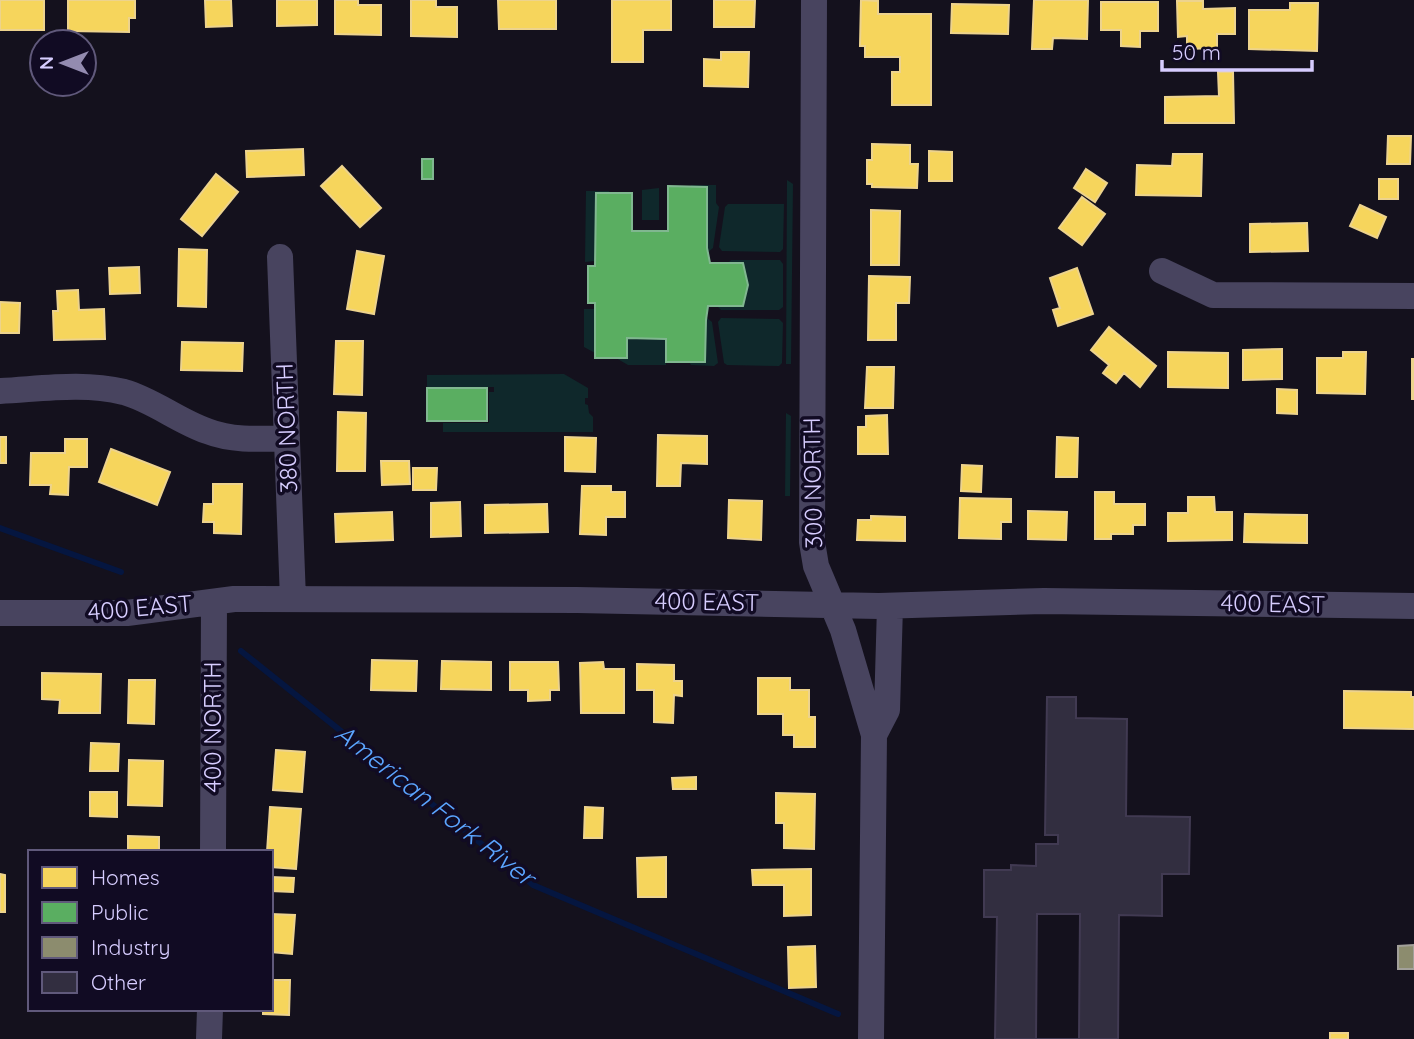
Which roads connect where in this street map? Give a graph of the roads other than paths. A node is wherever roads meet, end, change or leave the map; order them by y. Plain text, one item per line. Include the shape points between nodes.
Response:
1 (814, 0) edge
2 (280, 257) dead end
3 (1163, 271) dead end
4 (1414, 296) edge
5 (0, 391) edge
6 (287, 438) junction
7 (293, 599) junction
8 (214, 602) junction
9 (833, 605) junction
10 (890, 606) junction
11 (1414, 607) edge
12 (0, 612) edge
13 (874, 735) junction
14 (213, 850) edge
15 (210, 1011) edge
16 (209, 1039) edge
17 (871, 1039) edge

1 - 9 street, 300 NORTH via 811,517 816,566
2 - 6 street, 380 NORTH
3 - 4 street via 1213,295
5 - 6 street via 105,388 128,393 207,431 233,438
6 - 7 street, 380 NORTH
7 - 8 street, 400 EAST
7 - 9 street, 400 EAST
8 - 12 street, 400 EAST via 127,612
8 - 14 street, 400 NORTH
9 - 10 street, 400 EAST
9 - 13 street, 300 NORTH
10 - 11 street, 400 EAST via 1044,601
10 - 13 street via 887,710
13 - 17 street, 300 NORTH
15 - 16 street

